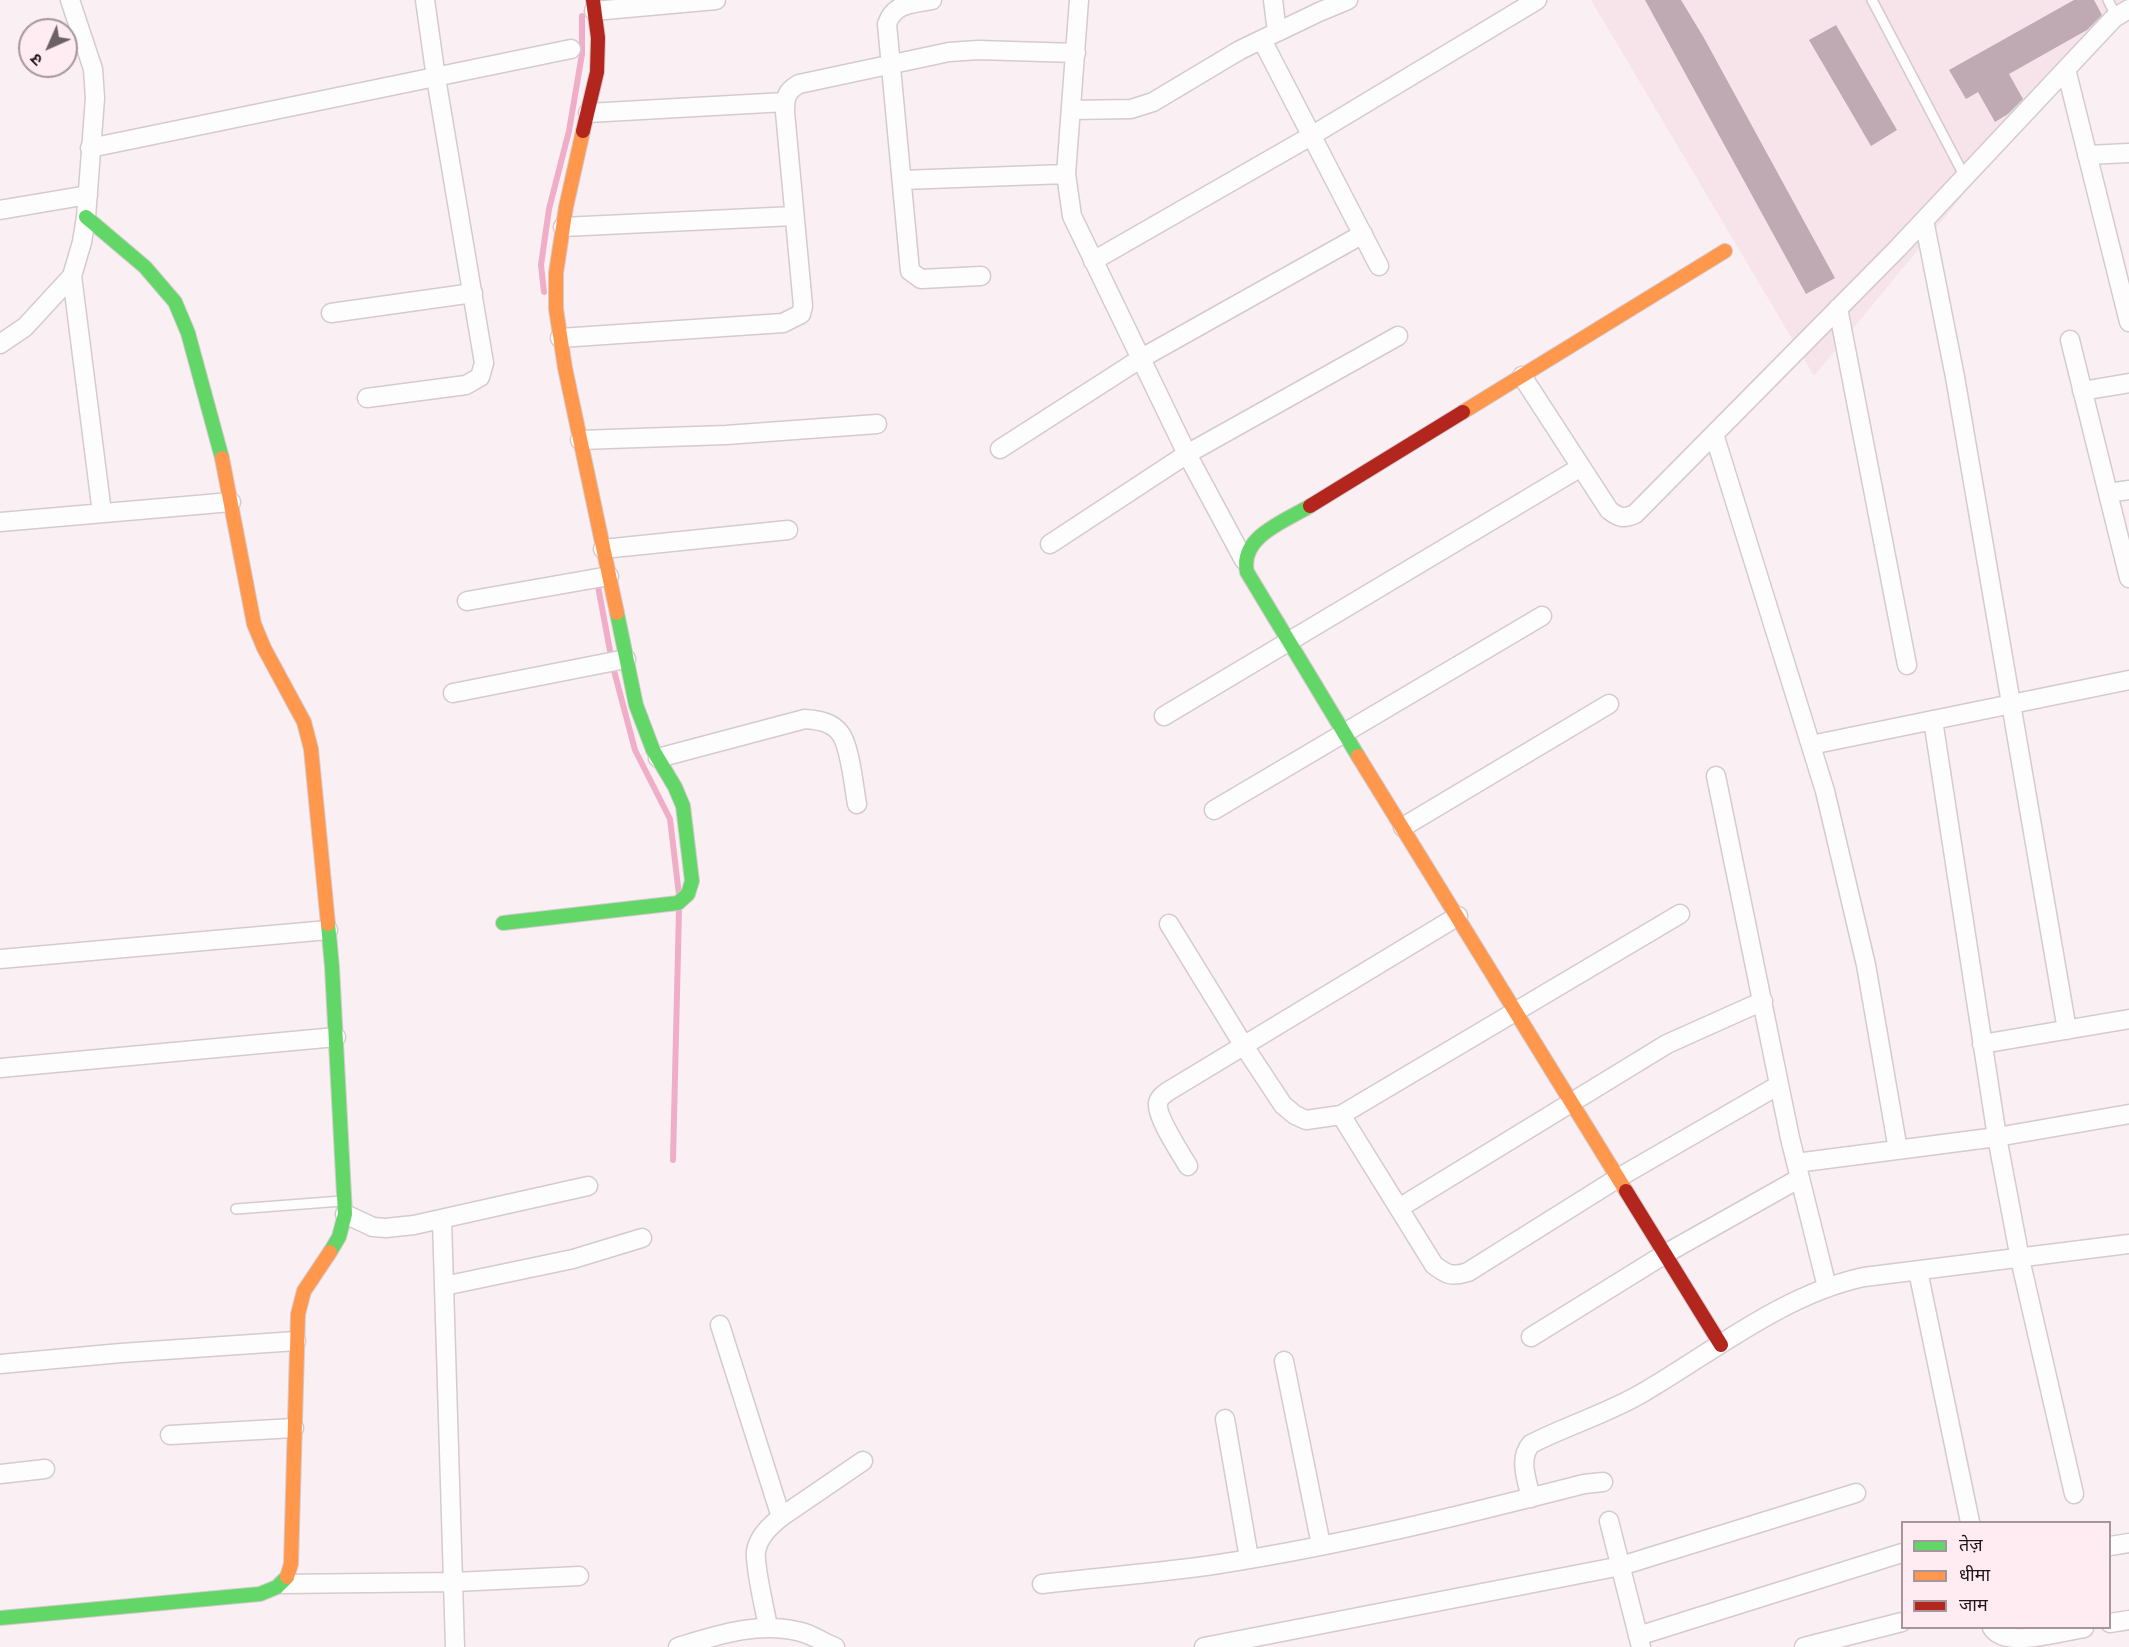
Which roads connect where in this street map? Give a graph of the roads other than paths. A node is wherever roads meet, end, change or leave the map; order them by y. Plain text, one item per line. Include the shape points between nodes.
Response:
1 (70, 0) edge
2 (425, 0) edge
3 (716, 0) edge
4 (932, 0) edge
5 (1079, 0) edge
6 (1273, 0) edge
7 (1348, 0) edge
8 (1537, 0) edge
9 (1872, 0) edge
10 (593, 6) edge
11 (2121, 8) edge
12 (1269, 36) junction
13 (571, 49) dead end
14 (1076, 53) junction
15 (890, 64) junction
16 (2066, 69) junction
17 (436, 78) junction
18 (785, 102) junction
19 (1072, 110) junction
20 (588, 113) junction
21 (1311, 136) junction
22 (90, 148) junction
23 (2129, 153) edge
24 (2087, 155) junction
25 (1066, 174) junction
26 (1965, 177) junction
27 (902, 180) junction
28 (88, 195) junction
29 (0, 210) edge
30 (794, 216) junction
31 (86, 217) junction
32 (1924, 220) junction
33 (563, 227) junction
34 (1363, 234) junction
35 (1725, 251) dead end
36 (1093, 261) junction
37 (1379, 266) dead end
38 (2122, 267) edge
39 (72, 276) junction
40 (981, 276) dead end
41 (473, 293) junction
42 (1838, 308) junction
43 (331, 313) dead end
44 (2129, 322) edge
45 (1398, 336) dead end
46 (560, 338) junction
47 (2070, 340) dead end
48 (0, 344) edge
49 (1140, 359) junction
50 (1522, 375) junction
51 (2129, 383) edge
52 (2082, 391) junction
53 (367, 398) dead end
54 (877, 424) dead end
55 (1714, 434) junction
56 (580, 440) junction
57 (1000, 449) dead end
58 (1186, 454) junction
59 (1581, 467) junction
60 (2129, 490) edge
61 (2108, 493) junction
62 (231, 502) junction
63 (102, 513) junction
64 (0, 522) edge
65 (788, 530) dead end
66 (1050, 544) dead end
67 (603, 549) junction
68 (1244, 560) junction
69 (609, 576) junction
70 (2129, 578) edge
71 (467, 601) dead end
72 (1542, 616) dead end
73 (1288, 642) junction
74 (626, 659) junction
75 (1907, 665) dead end
76 (2129, 680) edge
77 (453, 693) dead end
78 (1609, 704) dead end
79 (2011, 705) junction
80 (1164, 716) dead end
81 (1933, 720) junction
82 (1346, 734) junction
83 (1811, 745) junction
84 (658, 758) junction
85 (1716, 776) dead end
86 (857, 804) dead end
87 (1214, 810) dead end
88 (1403, 827) junction
89 (1680, 914) dead end
90 (1458, 916) junction
91 (503, 922) dead end
92 (1169, 924) dead end
93 (328, 930) junction
94 (0, 959) edge
95 (1763, 1001) junction
96 (1516, 1012) junction
97 (2129, 1019) edge
98 (2067, 1030) junction
99 (336, 1037) junction
100 (1982, 1044) junction
101 (1244, 1046) junction
102 (0, 1068) edge
103 (1779, 1085) junction
104 (1571, 1102) junction
105 (2129, 1114) edge
106 (1341, 1115) junction
107 (1997, 1137) junction
108 (1898, 1150) junction
109 (1188, 1166) dead end
110 (1798, 1170) junction
111 (1618, 1178) junction
112 (588, 1186) dead end
113 (345, 1207) junction
114 (1398, 1208) junction
115 (236, 1209) dead end
116 (442, 1220) junction
117 (642, 1238) dead end
118 (2129, 1244) edge
119 (1665, 1254) junction
120 (2020, 1259) junction
121 (1918, 1270) junction
122 (444, 1286) junction
123 (1827, 1287) junction
124 (720, 1325) dead end
125 (1532, 1337) dead end
126 (296, 1341) junction
127 (1721, 1345) junction
128 (1284, 1361) dead end
129 (0, 1364) edge
130 (1225, 1419) dead end
131 (294, 1428) junction
132 (170, 1435) dead end
133 (863, 1461) dead end
134 (45, 1469) dead end
135 (0, 1474) edge
136 (1602, 1482) dead end
137 (1856, 1493) dead end
138 (2074, 1494) dead end
139 (1532, 1498) junction
140 (781, 1517) junction
141 (1609, 1521) dead end
142 (1970, 1521) edge
143 (2129, 1543) edge
144 (1321, 1545) junction
145 (2111, 1546) edge
146 (1901, 1553) edge
147 (1249, 1558) junction
148 (1621, 1566) junction
149 (579, 1576) dead end
150 (455, 1582) junction
151 (283, 1584) junction
152 (1042, 1584) dead end
153 (0, 1618) edge
154 (2129, 1620) edge
155 (1901, 1622) edge
156 (2111, 1623) edge
157 (768, 1627) junction
158 (1993, 1629) edge
159 (2078, 1629) edge
160 (1639, 1642) edge
161 (455, 1647) edge
162 (678, 1647) edge
163 (835, 1647) edge
164 (1204, 1647) edge
165 (1804, 1647) edge

1 - 22 street via 93,69 95,98
2 - 17 street
3 - 10 street
4 - 15 street via 907,5 890,15
5 - 14 street
6 - 12 street
7 - 12 street
8 - 21 street
9 - 26 lane
10 - 20 street via 598,38 597,72
11 - 16 street
12 - 19 street via 1153,102 1131,109
12 - 21 street
13 - 17 street
14 - 15 street via 959,51
14 - 19 street
15 - 18 street via 799,84 790,89
15 - 27 street
16 - 24 street
16 - 26 street
17 - 22 street
17 - 41 street
18 - 20 street
18 - 30 street
19 - 25 street
20 - 33 street
21 - 34 street
21 - 36 street
22 - 28 street
23 - 24 street
24 - 38 street
25 - 27 street
25 - 36 street via 1072,216
26 - 32 street
27 - 40 street via 910,271 914,276
28 - 29 street
28 - 31 street
30 - 33 street
30 - 46 street via 803,306 795,318 783,323
31 - 39 street
31 - 62 street via 150,273 176,303 209,401
32 - 42 street
32 - 79 street
33 - 46 street via 556,273
34 - 37 street
34 - 49 street
35 - 50 street
36 - 49 street
38 - 44 street
39 - 48 street via 25,327
39 - 63 street
41 - 43 street
41 - 53 street via 484,363 480,377 466,385
42 - 55 street
42 - 75 street
45 - 58 street
46 - 56 street
47 - 52 street
49 - 57 street
49 - 58 street
50 - 59 street
50 - 68 street via 1257,538 1248,547
51 - 52 street
52 - 61 street
54 - 56 street
55 - 59 street via 1635,514 1625,518 1609,510
55 - 83 street
56 - 67 street
58 - 66 street
58 - 68 street
59 - 73 street
60 - 61 street
61 - 70 street
62 - 63 street
62 - 93 street via 255,624 303,722 311,748
63 - 64 street
65 - 67 street
67 - 69 street
68 - 73 street via 1247,572
69 - 71 street
69 - 74 street
72 - 82 street
73 - 80 street
73 - 82 street
74 - 77 street
74 - 84 street via 636,705
76 - 79 street
78 - 88 street
79 - 81 street
79 - 98 street
81 - 83 street
81 - 100 street
82 - 87 street
82 - 88 street
83 - 108 street via 1866,965
84 - 86 street via 805,719 819,720 841,733
84 - 91 street via 675,787 687,820 692,881 687,898 678,903
85 - 95 street
88 - 90 street
89 - 96 street
90 - 96 street
90 - 101 street
92 - 101 street
93 - 94 street
93 - 99 street
95 - 103 street
95 - 104 street via 1667,1044
96 - 104 street
96 - 106 street
97 - 98 street
98 - 100 street
99 - 102 street
99 - 113 street
100 - 107 street
101 - 106 street via 1283,1105 1295,1115 1306,1120
101 - 109 street via 1159,1099 1157,1106 1162,1119
103 - 110 street
103 - 111 street
104 - 111 street
104 - 114 street
105 - 107 street
106 - 114 street
107 - 108 street
107 - 120 street
108 - 110 street
110 - 119 street
110 - 123 street
111 - 114 street via 1456,1276 1447,1275 1434,1265
111 - 119 street
112 - 116 street
113 - 115 lane
113 - 116 street via 373,1227
113 - 126 street via 340,1239 303,1293
116 - 122 street
117 - 122 street via 573,1259
118 - 120 street
119 - 125 street
119 - 127 street
120 - 121 street
120 - 138 street
121 - 123 street via 1864,1277
121 - 142 street
122 - 150 street
123 - 127 street
124 - 140 street
126 - 129 street
126 - 131 street
127 - 139 street via 1642,1394 1532,1444 1524,1455
128 - 144 street
130 - 147 street
131 - 132 street
131 - 151 street via 291,1564
133 - 140 street
134 - 135 street
136 - 139 street
137 - 148 street
139 - 144 street
140 - 157 street via 768,1527 756,1552
141 - 148 street
143 - 145 street
144 - 147 street
146 - 160 street
147 - 152 street
148 - 160 street
148 - 164 street
149 - 150 street
150 - 151 street
150 - 161 street
151 - 153 street via 260,1593
154 - 156 street
155 - 165 street
157 - 162 street via 720,1634
157 - 163 street via 800,1632
158 - 159 street via 2010,1638 2022,1638

